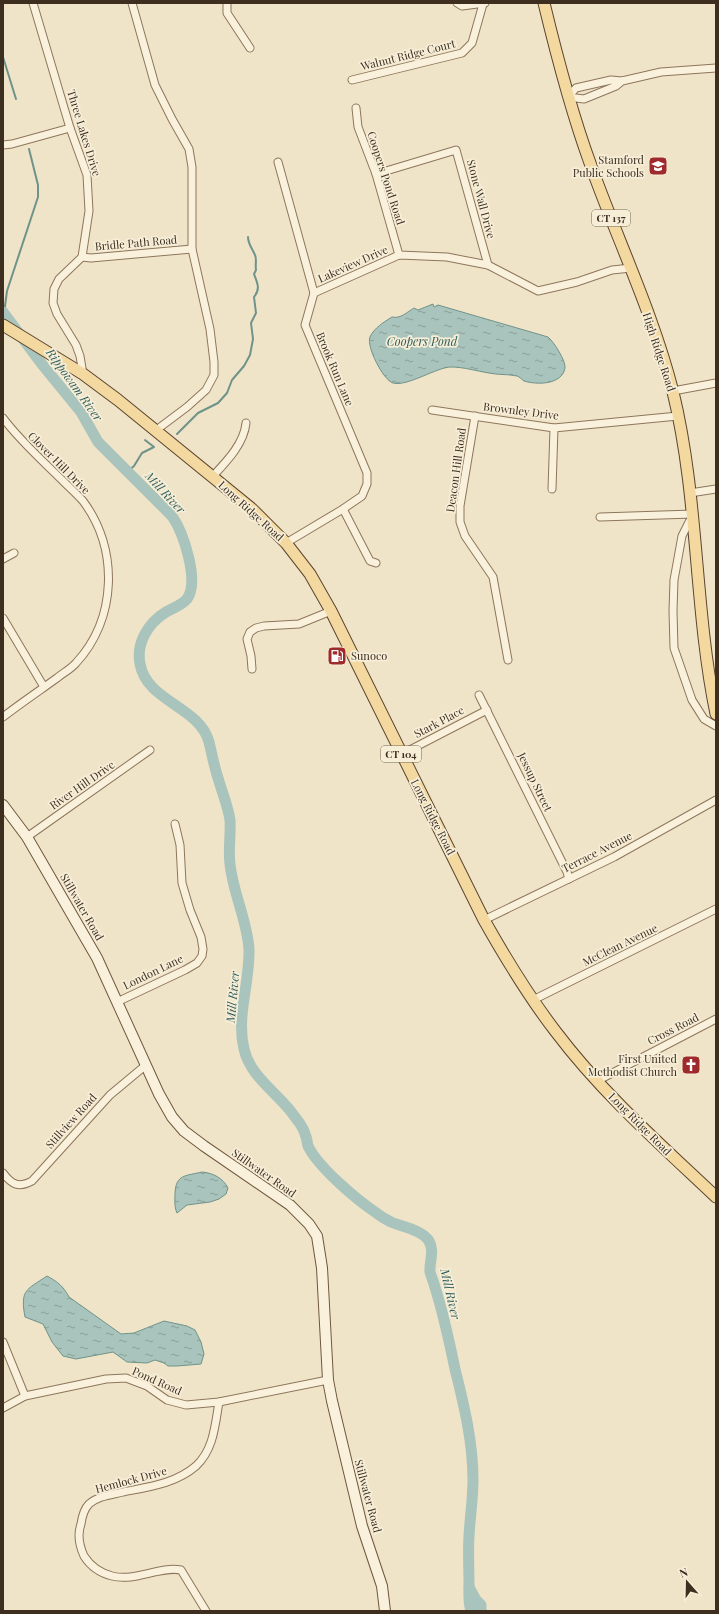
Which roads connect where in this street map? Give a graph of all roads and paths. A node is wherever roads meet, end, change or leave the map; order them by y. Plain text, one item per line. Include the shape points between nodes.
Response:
1 (33, 3) edge
2 (132, 3) edge
3 (227, 3) edge
4 (456, 3) edge
5 (544, 3) edge
6 (485, 4) edge
7 (250, 48) dead end
8 (716, 68) edge
9 (352, 80) dead end
10 (622, 82) junction
11 (568, 97) junction
12 (356, 108) dead end
13 (70, 128) junction
14 (3, 145) edge
15 (278, 162) dead end
16 (376, 174) junction
17 (192, 249) junction
18 (399, 255) junction
19 (82, 257) junction
20 (488, 264) junction
21 (631, 268) junction
22 (314, 293) junction
23 (6, 327) edge
24 (83, 374) junction
25 (716, 383) edge
26 (673, 391) junction
27 (432, 410) dead end
28 (475, 416) junction
29 (678, 416) junction
30 (3, 418) edge
31 (246, 423) dead end
32 (554, 428) junction
33 (155, 430) junction
34 (212, 477) junction
35 (552, 489) dead end
36 (716, 489) edge
37 (690, 493) junction
38 (344, 509) junction
39 (693, 514) junction
40 (600, 517) dead end
41 (286, 543) junction
42 (14, 553) dead end
43 (3, 559) edge
44 (376, 563) dead end
45 (331, 611) junction
46 (3, 618) edge
47 (508, 660) dead end
48 (252, 669) dead end
49 (44, 687) junction
50 (479, 695) dead end
51 (487, 710) junction
52 (716, 714) edge
53 (3, 717) edge
54 (716, 726) edge
55 (150, 750) dead end
56 (402, 754) junction
57 (716, 800) edge
58 (3, 805) edge
59 (175, 824) dead end
60 (27, 837) junction
61 (569, 879) junction
62 (716, 909) edge
63 (484, 920) junction
64 (533, 1000) junction
65 (117, 1002) junction
66 (716, 1019) edge
67 (146, 1065) junction
68 (597, 1081) junction
69 (3, 1173) edge
70 (716, 1198) edge
71 (3, 1342) edge
72 (328, 1380) junction
73 (25, 1396) junction
74 (219, 1402) junction
75 (3, 1408) edge
76 (206, 1611) edge
77 (386, 1611) edge

1 - 13 street, Three Lakes Drive
2 - 17 street via 156,84 189,149 192,167
3 - 7 street via 227,13
4 - 6 street via 462,6
5 - 11 main road, High Ridge Road / CT 137
6 - 9 street, Walnut Ridge Court via 472,44 462,53
8 - 10 street via 661,72
10 - 11 street via 584,99
10 - 11 street via 611,80 581,87 572,91
11 - 21 main road, High Ridge Road / CT 137 via 590,163
12 - 16 street, Coopers Pond Road via 358,127
13 - 14 street
13 - 19 street, Three Lakes Drive via 87,175 89,211
15 - 22 street
16 - 18 street, Coopers Pond Road
16 - 20 street, Stone Wall Drive via 456,150
17 - 19 street, Bridle Path Road
17 - 33 street via 210,329 214,374 206,390
18 - 20 street, Lakeview Drive via 447,257
18 - 22 street, Lakeview Drive
19 - 24 street via 59,279 54,290 53,303 76,345
20 - 21 street, Lakeview Drive via 538,291 612,270
21 - 26 main road, High Ridge Road / CT 137
22 - 38 street, Brook Run Lane via 304,325 367,473 362,496
23 - 24 main road, Long Ridge Road / CT 104
24 - 33 main road, Long Ridge Road / CT 104
25 - 26 street
26 - 29 main road, High Ridge Road / CT 137
27 - 28 street, Brownley Drive
28 - 32 street, Brownley Drive
28 - 47 street, Deacon Hill Road via 460,506 460,522 465,536 493,577
29 - 32 street, Brownley Drive
29 - 37 main road, High Ridge Road / CT 137
30 - 49 street, Clover Hill Drive via 15,434 82,501 100,531 106,549 109,591 104,614 93,640 76,664
31 - 34 street via 242,437 230,457
32 - 35 street
33 - 34 main road, Long Ridge Road / CT 104
34 - 41 main road, Long Ridge Road / CT 104 via 252,509
36 - 37 street
37 - 39 main road, High Ridge Road / CT 137
38 - 41 street, Brook Run Lane
38 - 44 street via 370,561
39 - 40 street
39 - 52 main road, High Ridge Road / CT 137 via 708,676
39 - 54 street via 682,536 674,580 674,648 692,700 704,719
41 - 45 main road, Long Ridge Road / CT 104 via 310,574
42 - 43 street
45 - 48 street via 299,624 264,626 250,632 247,639
45 - 56 main road, Long Ridge Road / CT 104
46 - 49 street
49 - 53 street, Clover Hill Drive
50 - 51 street, Jessup Street
51 - 56 street, Stark Place
51 - 61 street, Jessup Street via 568,872
55 - 60 street, River Hill Drive
56 - 63 main road, Long Ridge Road / CT 104
57 - 61 street, Terrace Avenue
58 - 60 main road, Stillwater Road
59 - 65 street, London Lane via 180,845 182,883 201,936 202,956 185,970
60 - 65 main road, Stillwater Road via 97,958
61 - 63 street, Terrace Avenue
62 - 64 street, McClean Avenue
63 - 64 main road, Long Ridge Road / CT 104
64 - 68 main road, Long Ridge Road / CT 104 via 556,1033
65 - 67 main road, Stillwater Road
66 - 68 street, Cross Road
67 - 69 street, Stillview Road via 102,1103 32,1180 24,1185 12,1183
67 - 72 main road, Stillwater Road via 166,1107 184,1130 290,1205 305,1219 317,1236 322,1268
68 - 70 main road, Long Ridge Road / CT 104
71 - 73 street
72 - 74 street, Pond Road
72 - 77 main road, Stillwater Road via 350,1481 380,1579
73 - 74 street, Pond Road via 106,1379 126,1378 147,1386 167,1400 186,1405
73 - 75 street, Pond Road
74 - 76 street, Hemlock Drive via 213,1438 206,1454 196,1466 178,1479 100,1497 84,1511 78,1531 80,1546 88,1562 99,1572 114,1577 131,1577 174,1568 181,1570

